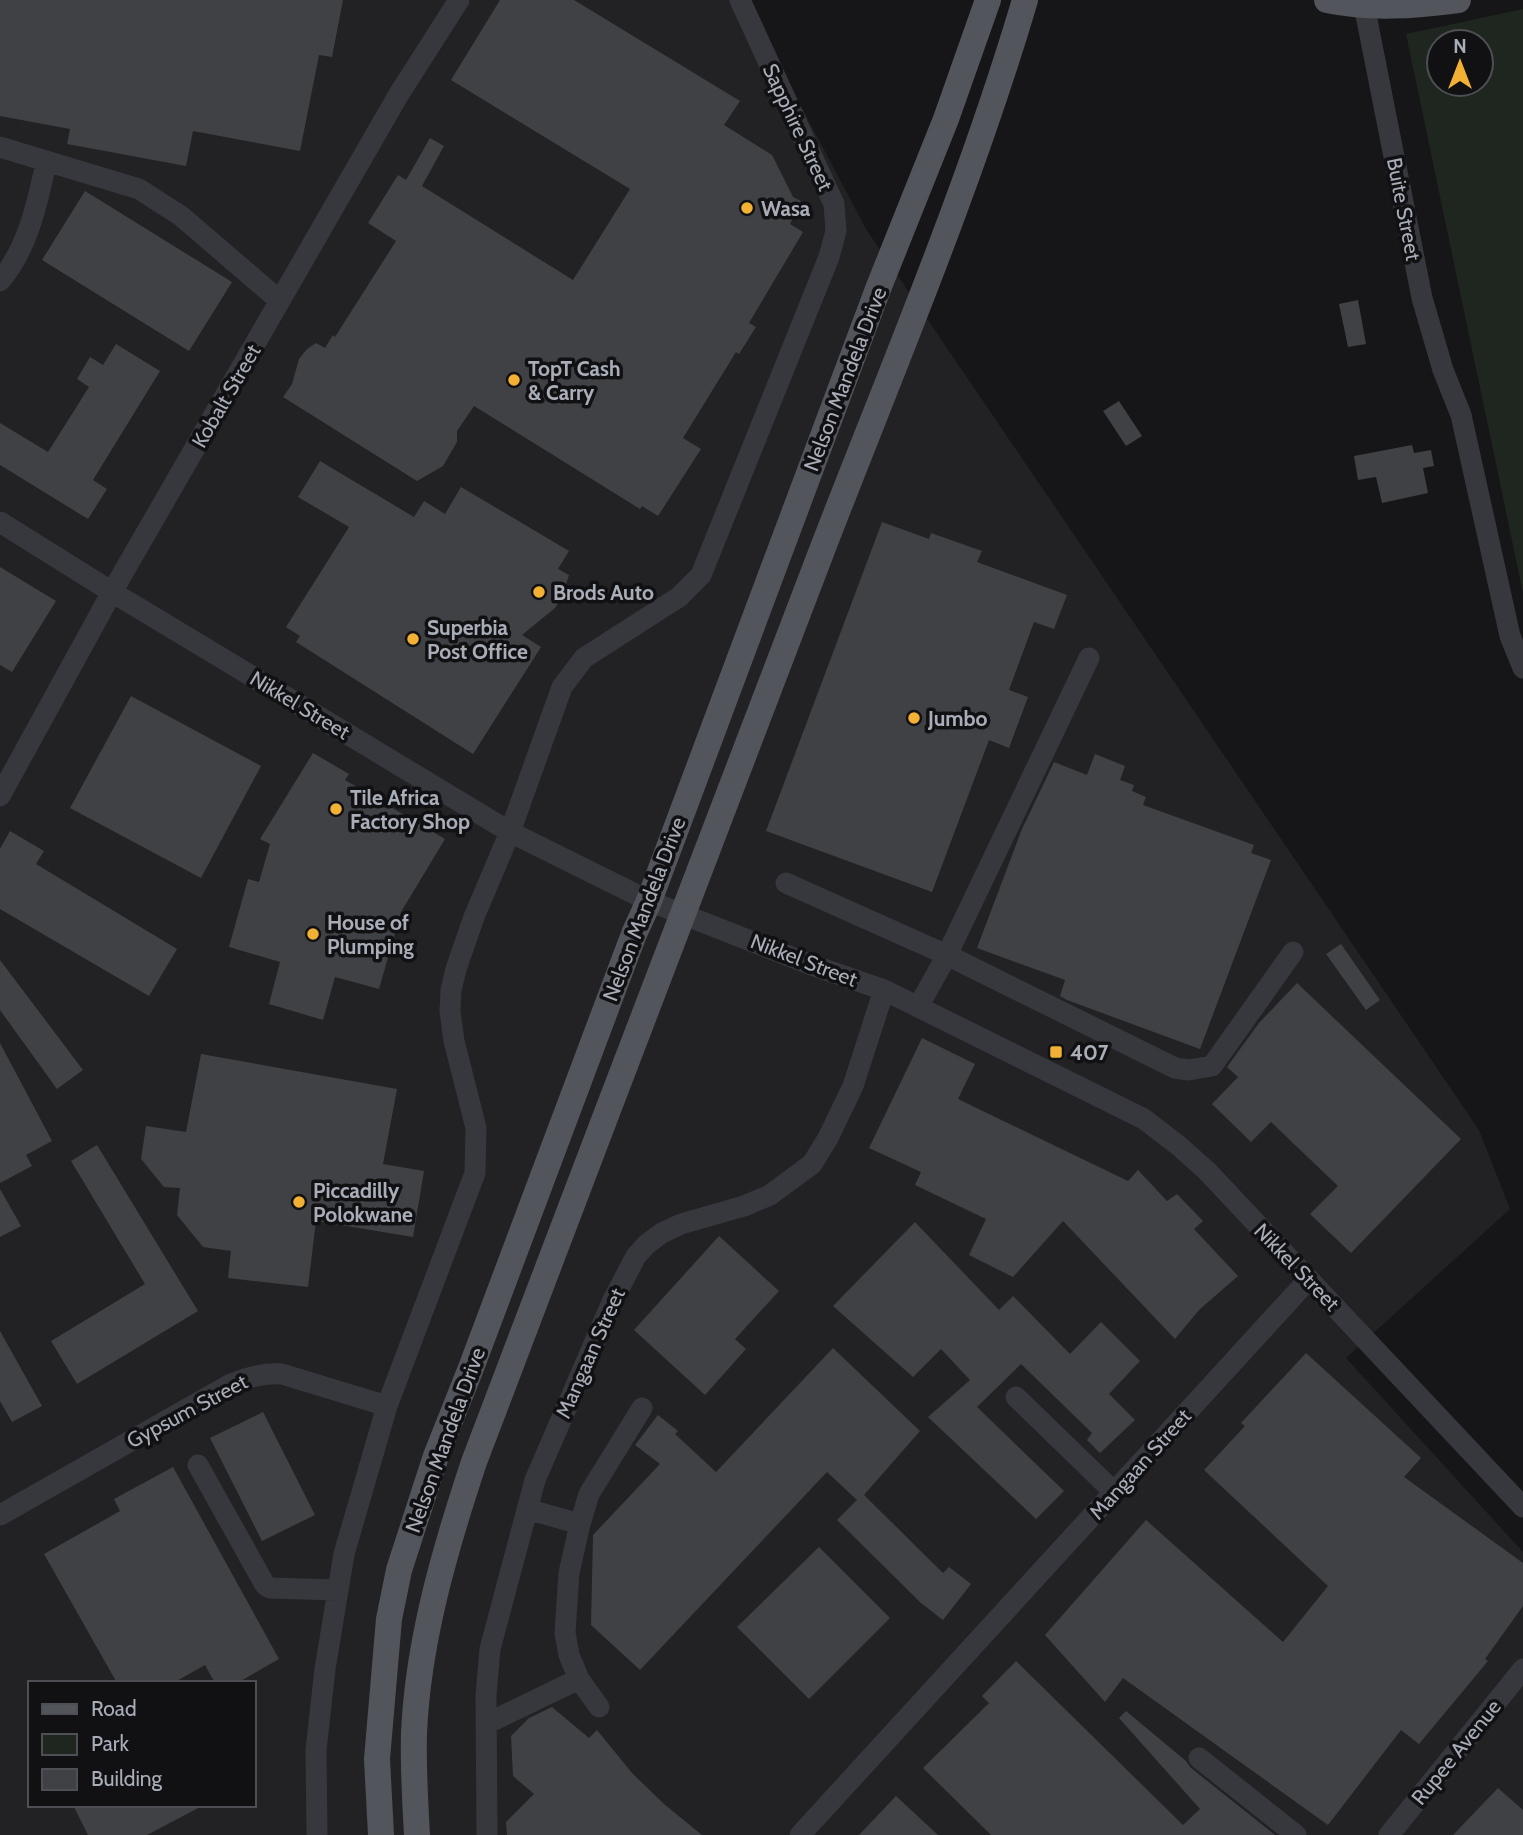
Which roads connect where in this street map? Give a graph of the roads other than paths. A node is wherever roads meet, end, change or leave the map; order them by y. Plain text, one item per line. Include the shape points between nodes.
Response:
1 (459, 0) edge
2 (740, 0) edge
3 (988, 0) edge
4 (1025, 0) edge
5 (1326, 0) edge
6 (1458, 0) edge
7 (1364, 3) edge
8 (0, 147) edge
9 (47, 163) junction
10 (0, 281) edge
11 (280, 301) junction
12 (0, 522) edge
13 (112, 592) junction
14 (1089, 658) dead end
15 (1523, 668) edge
16 (0, 796) edge
17 (510, 832) junction
18 (786, 883) dead end
19 (649, 901) junction
20 (683, 914) junction
21 (1293, 952) dead end
22 (947, 955) junction
23 (884, 990) junction
24 (918, 1007) junction
25 (1309, 1279) junction
26 (1016, 1397) dead end
27 (387, 1406) junction
28 (642, 1408) dead end
29 (198, 1465) dead end
30 (1114, 1492) junction
31 (1523, 1507) edge
32 (527, 1509) junction
33 (0, 1515) edge
34 (579, 1524) junction
35 (337, 1590) junction
36 (1523, 1669) edge
37 (579, 1679) junction
38 (599, 1707) dead end
39 (486, 1724) junction
40 (1199, 1758) dead end
41 (317, 1835) edge
42 (381, 1835) edge
43 (417, 1835) edge
44 (487, 1835) edge
45 (800, 1835) edge
46 (1296, 1835) edge
47 (1389, 1835) edge

1 - 11 street, Kobalt Street via 399,94
2 - 17 street, Sapphire Street via 834,204 836,231 829,257 701,575 679,597 584,658 571,674 562,687
3 - 19 main road, Nelson Mandela Drive
4 - 20 main road, Nelson Mandela Drive via 980,142
5 - 7 main road
6 - 7 main road via 1398,6
7 - 15 street, Buite Street via 1422,298 1461,415 1510,636
8 - 9 street
9 - 10 street via 32,222
9 - 11 street via 139,189 181,216
11 - 13 street, Kobalt Street
12 - 13 street, Nikkel Street
13 - 16 street, Kobalt Street
13 - 17 street, Nikkel Street
14 - 22 street
17 - 19 street, Nikkel Street
17 - 27 street via 474,918 451,990 454,1041 476,1128 475,1173
18 - 22 street
19 - 20 street, Nikkel Street
19 - 42 main road, Nelson Mandela Drive via 436,1456 399,1570 389,1619 377,1759
20 - 23 street, Nikkel Street
20 - 43 main road, Nelson Mandela Drive via 454,1523 431,1613 414,1732
21 - 22 street via 1212,1066 1189,1070 1175,1068
22 - 24 street
23 - 24 street, Nikkel Street
23 - 32 street, Mangaan Street via 853,1086 812,1164 770,1195 672,1228 635,1256 577,1379
24 - 25 street, Nikkel Street via 1144,1119 1208,1171
25 - 30 street, Mangaan Street
25 - 31 street, Nikkel Street
26 - 30 street
27 - 33 street, Gypsum Street via 282,1374 248,1377
27 - 35 street
28 - 34 street via 589,1494
29 - 35 street via 265,1585
30 - 45 street, Mangaan Street
32 - 34 street
32 - 39 street, Mangaan Street via 490,1649
34 - 37 street via 569,1573 565,1633
35 - 41 street via 316,1750
36 - 47 street, Rupee Avenue
37 - 38 street
37 - 39 street
39 - 44 street, Mangaan Street
40 - 46 street

